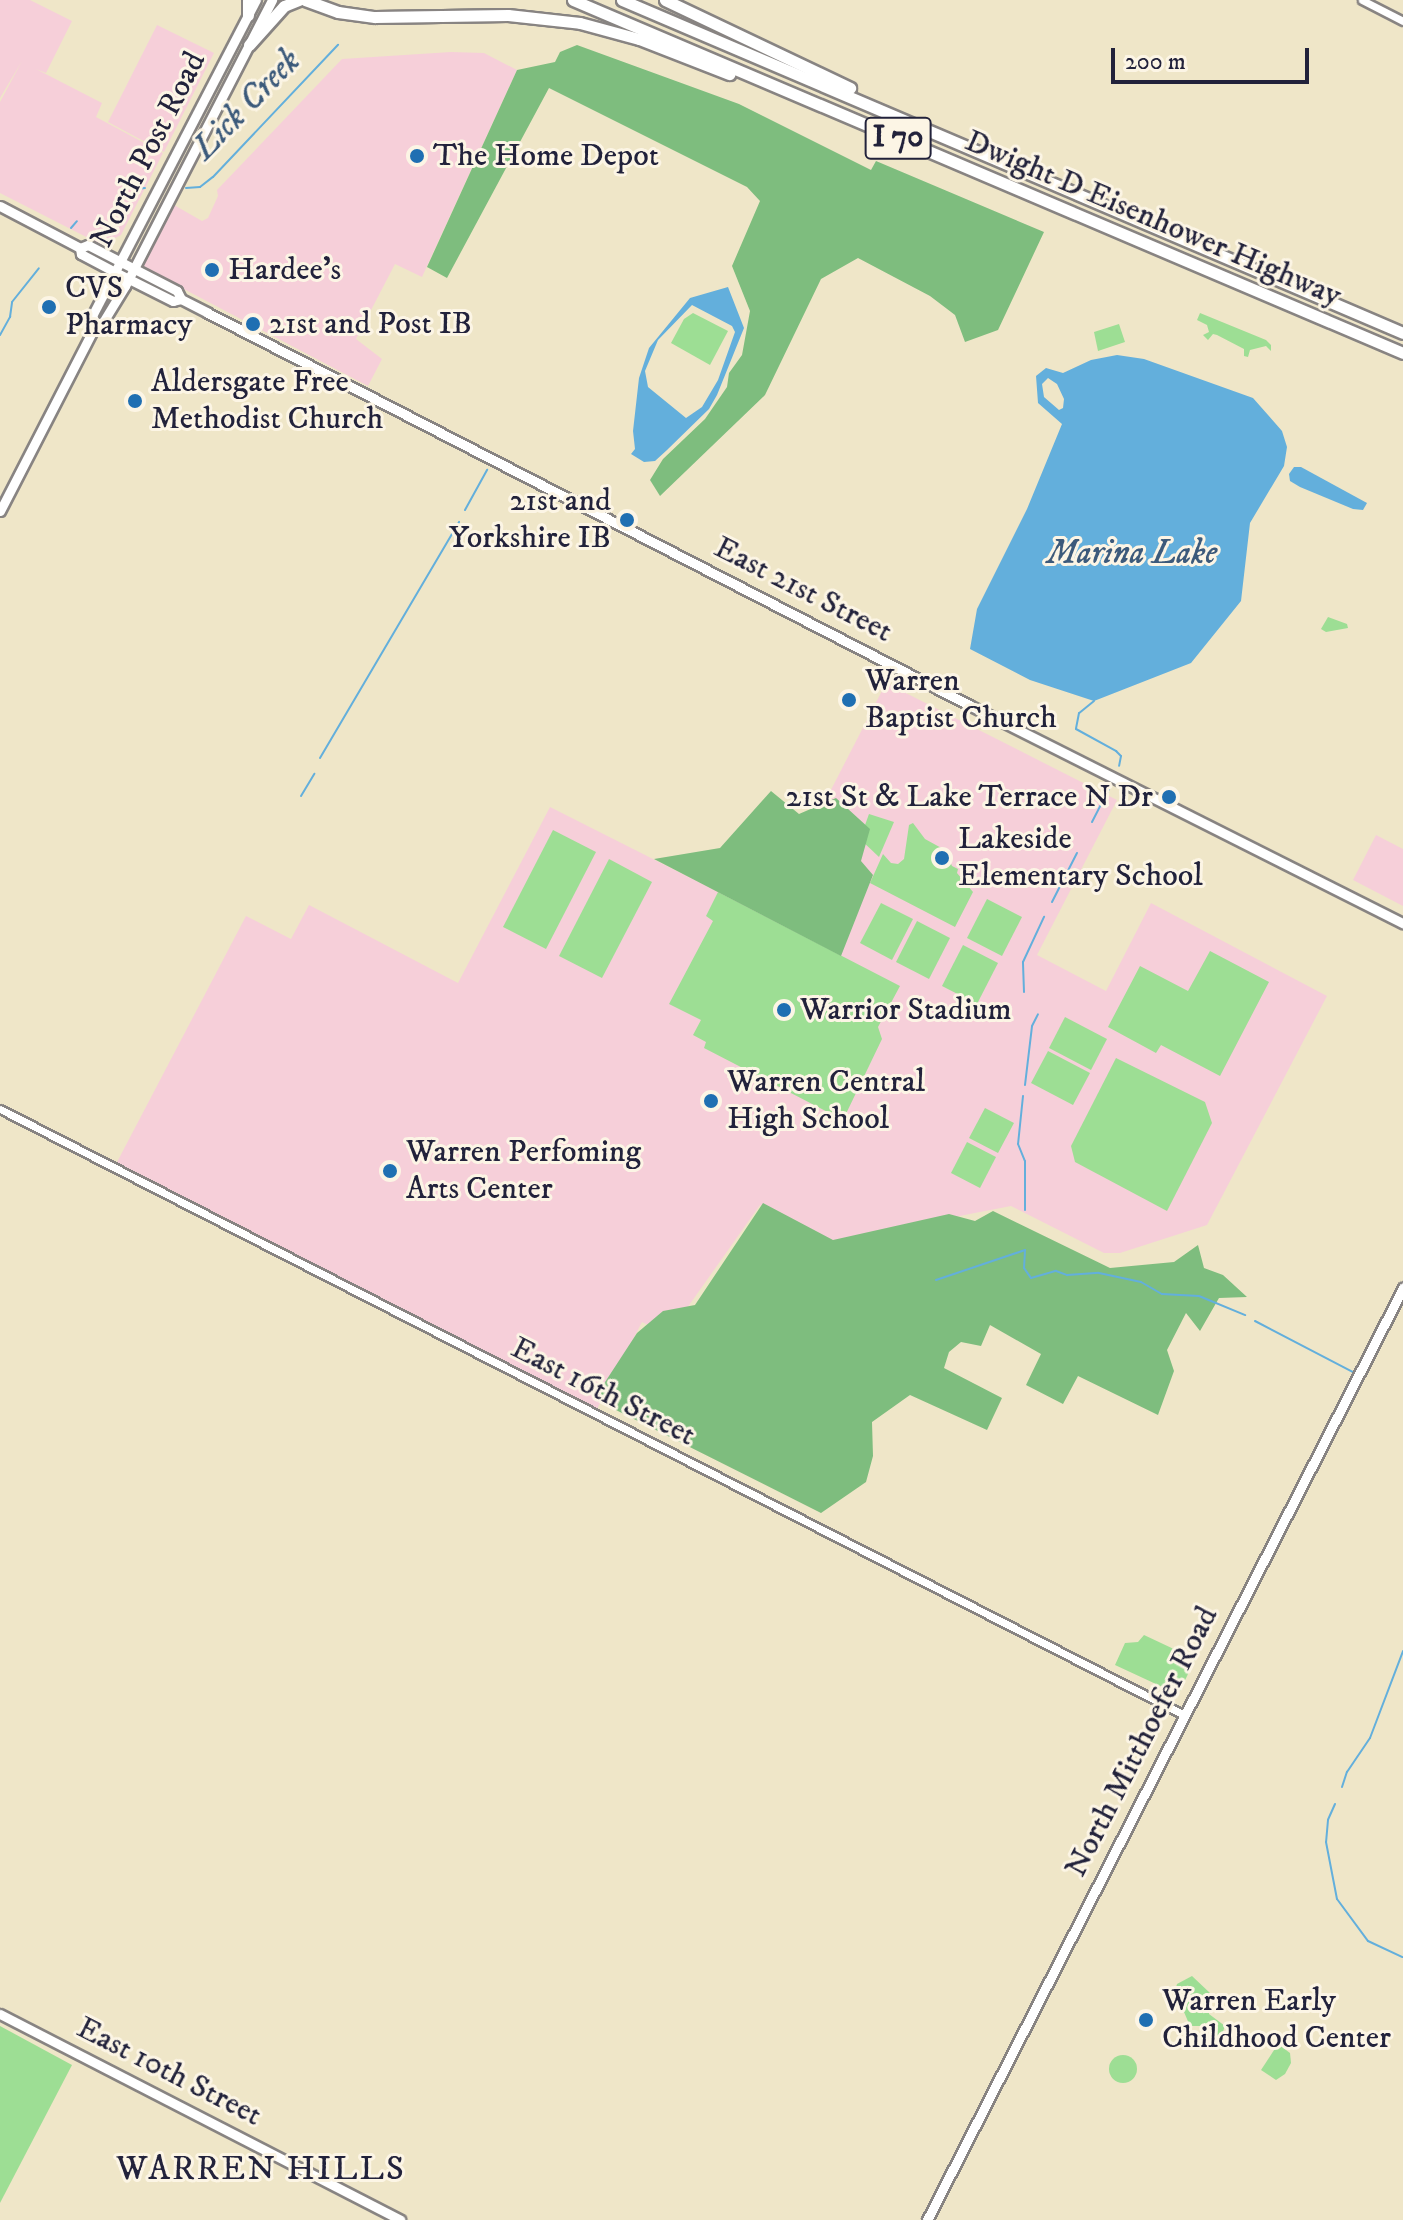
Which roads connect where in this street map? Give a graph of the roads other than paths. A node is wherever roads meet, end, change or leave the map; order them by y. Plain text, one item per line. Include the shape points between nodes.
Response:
1 (248, 0) edge
2 (256, 0) edge
3 (272, 0) edge
4 (302, 0) edge
5 (573, 0) edge
6 (622, 0) edge
7 (665, 0) edge
8 (1362, 0) edge
9 (248, 15) junction
10 (1403, 21) edge
11 (249, 45) junction
12 (920, 148) junction
13 (988, 153) junction
14 (148, 205) junction
15 (0, 206) edge
16 (164, 209) junction
17 (118, 267) junction
18 (134, 269) junction
19 (128, 279) junction
20 (181, 299) junction
21 (96, 324) junction
22 (1403, 333) edge
23 (1403, 353) edge
24 (0, 511) edge
25 (1403, 923) edge
26 (0, 1109) edge
27 (1403, 1288) edge
28 (1184, 1715) junction
29 (0, 2014) edge
30 (400, 2220) edge
31 (927, 2220) edge

1 - 9 highway
2 - 9 main road, North Post Road
3 - 11 main road, North Post Road
4 - 11 highway via 284,6
4 - 12 highway via 375,17 520,15 589,25 650,43
5 - 12 highway, Dwight D Eisenhower Highway / I 70
6 - 13 highway, Dwight D Eisenhower Highway / I 70
7 - 13 highway
8 - 10 street
9 - 14 main road, North Post Road
11 - 16 main road, North Post Road
12 - 23 highway, Dwight D Eisenhower Highway / I 70
13 - 22 highway, Dwight D Eisenhower Highway / I 70
14 - 16 main road
14 - 17 main road, North Post Road
15 - 17 main road, East 21st Street via 80,248 81,254
16 - 18 main road, North Post Road
17 - 18 main road, East 21st Street
17 - 19 main road, East 21st Street
17 - 21 main road, North Post Road via 92,316
18 - 19 main road, North Post Road
18 - 20 main road, East 21st Street via 177,291
19 - 20 main road, East 21st Street via 173,301
19 - 21 main road, North Post Road via 103,322
20 - 25 main road, East 21st Street
21 - 24 main road, North Post Road
26 - 28 street, East 16th Street
27 - 28 main road, North Mitthoefer Road
28 - 31 main road, North Mitthoefer Road
29 - 30 main road, East 10th Street

